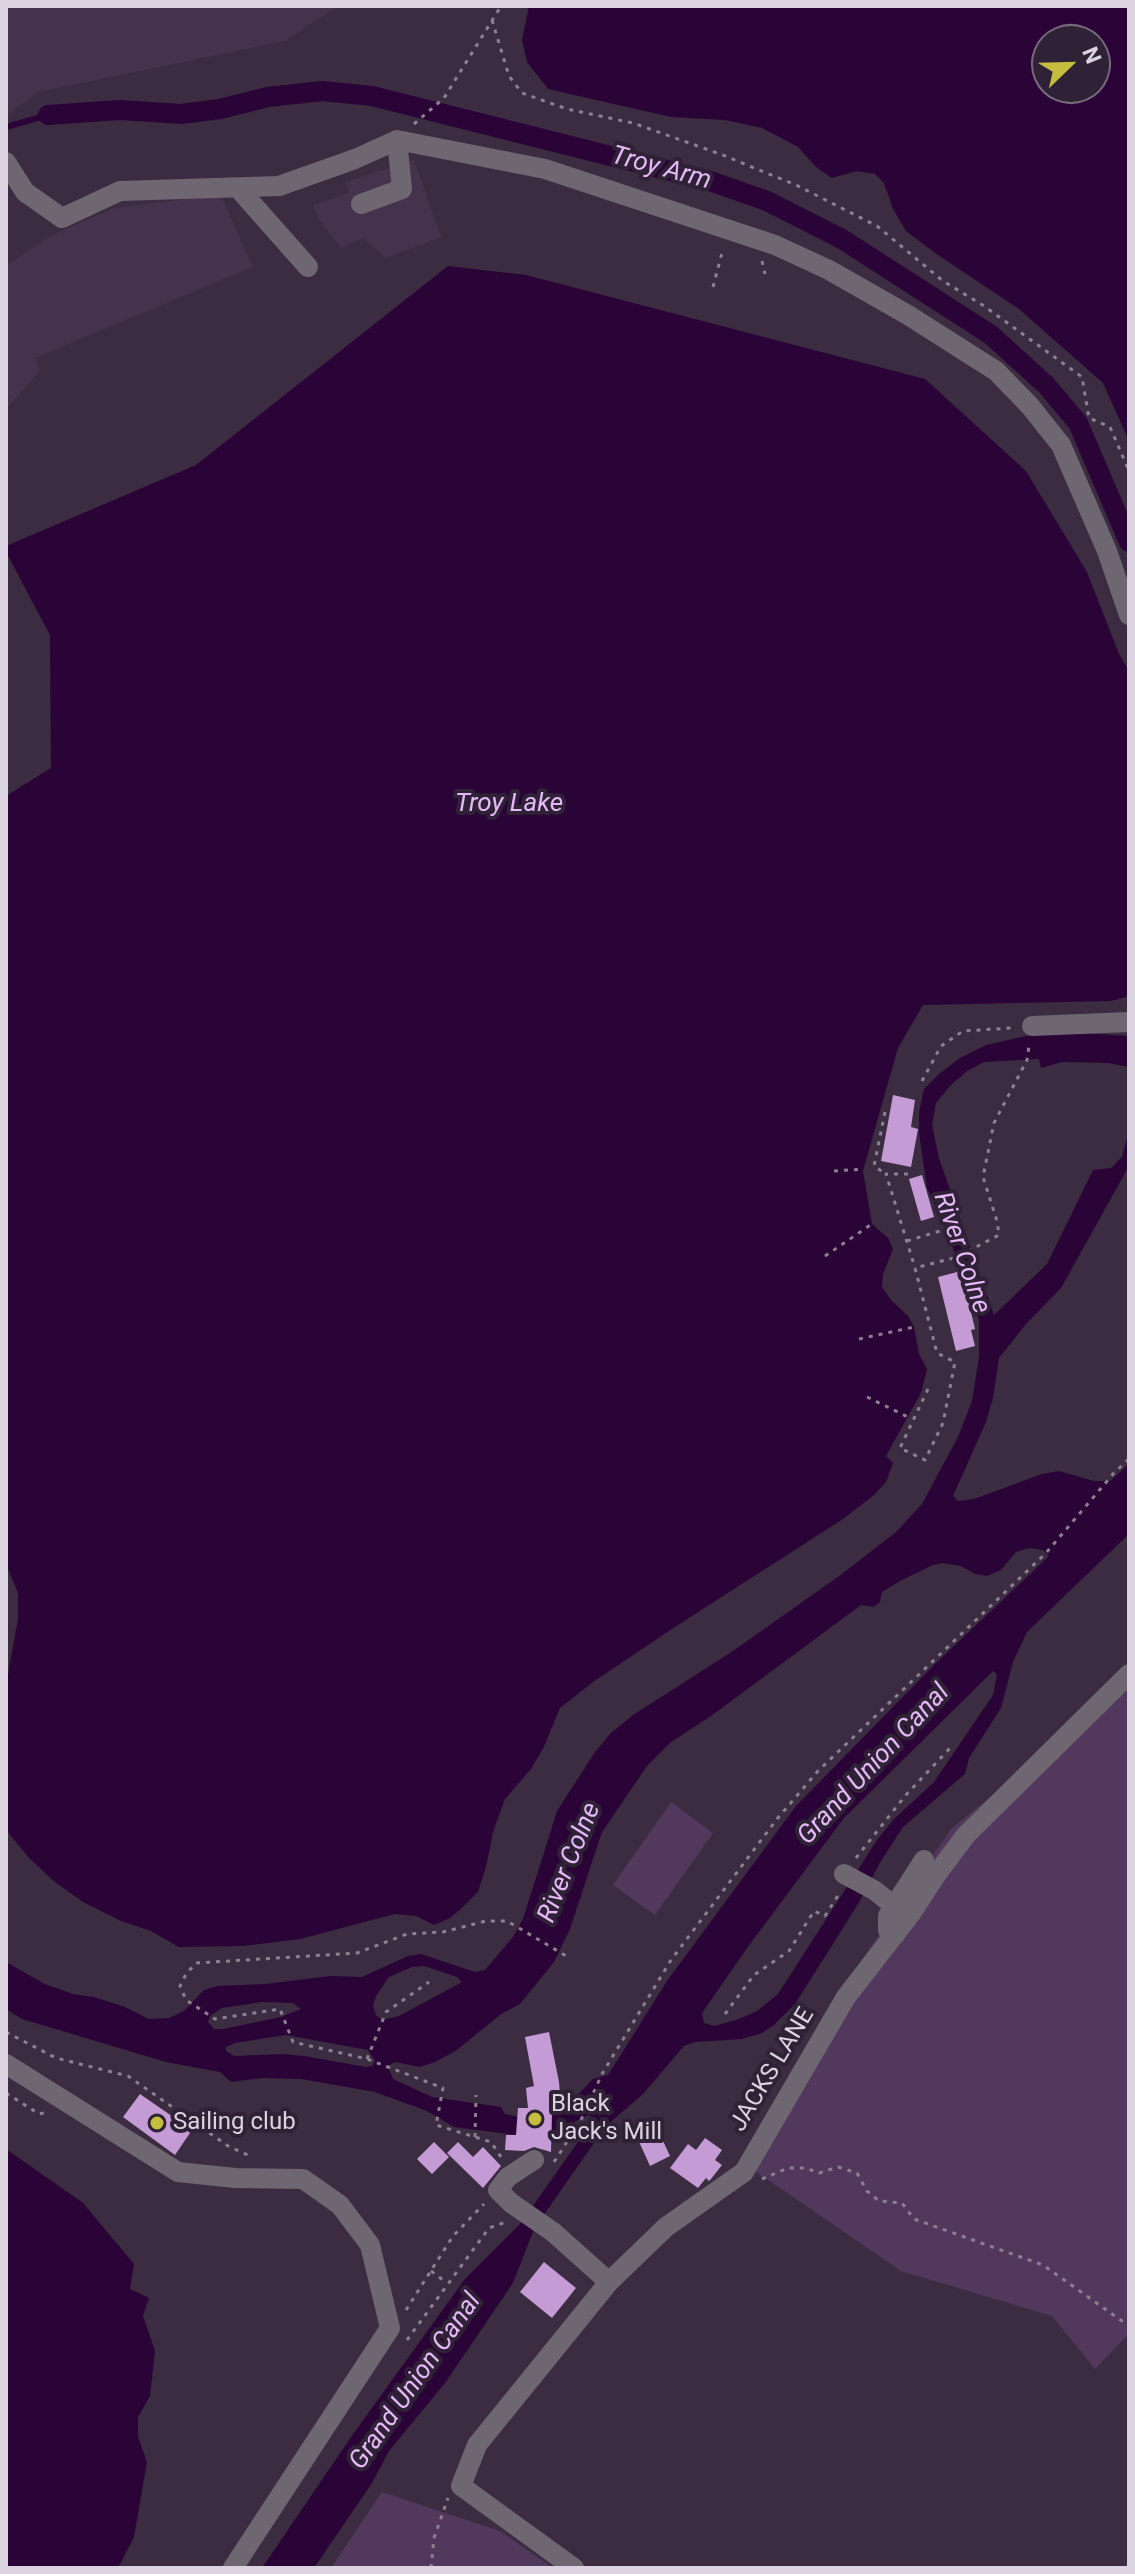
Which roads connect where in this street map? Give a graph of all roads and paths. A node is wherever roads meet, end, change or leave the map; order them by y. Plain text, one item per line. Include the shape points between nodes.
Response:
1 (501, 6) edge
2 (492, 20) junction
3 (417, 121) dead end
4 (397, 140) junction
5 (6, 162) edge
6 (238, 188) junction
7 (361, 204) dead end
8 (729, 230) junction
9 (308, 267) dead end
10 (713, 287) dead end
11 (1129, 471) edge
12 (1129, 615) edge
13 (1129, 1022) edge
14 (1032, 1030) junction
15 (922, 1081) dead end
16 (885, 1112) dead end
17 (864, 1169) dead end
18 (834, 1171) dead end
19 (886, 1174) junction
20 (908, 1174) dead end
21 (872, 1224) dead end
22 (943, 1230) dead end
23 (907, 1241) junction
24 (825, 1256) dead end
25 (915, 1268) junction
26 (914, 1327) dead end
27 (859, 1339) dead end
28 (928, 1389) dead end
29 (867, 1397) dead end
30 (908, 1417) dead end
31 (1129, 1459) edge
32 (1129, 1674) edge
33 (951, 1747) dead end
34 (924, 1860) dead end
35 (849, 1877) junction
36 (893, 1905) junction
37 (895, 1935) junction
38 (568, 1957) dead end
39 (429, 1982) dead end
40 (725, 2014) dead end
41 (6, 2032) edge
42 (368, 2058) junction
43 (6, 2064) edge
44 (476, 2098) dead end
45 (475, 2134) junction
46 (253, 2157) dead end
47 (542, 2163) joint
48 (744, 2172) junction
49 (512, 2174) junction
50 (505, 2197) junction
51 (489, 2228) dead end
52 (431, 2271) junction
53 (609, 2282) junction
54 (448, 2284) junction
55 (1129, 2326) edge
56 (390, 2328) junction
57 (403, 2347) dead end
58 (461, 2486) junction
59 (233, 2568) edge
60 (431, 2568) edge
61 (574, 2568) edge

1 - 2 path
2 - 3 path via 444,98
2 - 11 path via 509,76 522,93 633,123 720,154 877,226 943,281 1082,377 1089,418 1110,427
4 - 6 street via 279,186
4 - 7 street via 402,189
4 - 8 street via 545,169
5 - 6 street via 25,192 62,218 120,191
6 - 9 street
8 - 10 path
8 - 12 street via 829,270 996,371 1061,445
13 - 14 street
14 - 15 path via 963,1031 941,1046
14 - 25 path via 1027,1060 994,1123 983,1177 999,1235 957,1257
16 - 19 path via 874,1166
17 - 18 path
19 - 20 path
19 - 23 path
21 - 24 path
22 - 23 path
23 - 25 path
25 - 28 path via 937,1353 955,1362 943,1423 925,1460 900,1448
26 - 27 path
29 - 30 path
31 - 47 path via 1046,1553 818,1771 777,1819 671,1960 602,2074 581,2120
32 - 37 street, JACKS LANE via 966,1835
33 - 35 path via 905,1796
34 - 36 street
35 - 36 street
35 - 40 path via 825,1916 814,1911 789,1951 754,1975
36 - 37 street via 888,1930
37 - 48 street, JACKS LANE via 846,1997
38 - 42 path via 507,1921 486,1921 407,1934 357,1953 196,1963 180,1986 186,2000 215,2019 280,2009 293,2042
39 - 42 path via 386,2012
41 - 46 path via 56,2058 128,2076 228,2146
42 - 45 path via 443,2088 436,2125
43 - 56 street via 178,2172 303,2179 340,2205 370,2245
44 - 45 path
45 - 49 path via 491,2142
47 - 49 street
48 - 53 street, JACKS LANE via 666,2227
48 - 55 path via 764,2179 788,2168 819,2173 838,2167 857,2173 879,2201 902,2203 914,2219 1043,2265
49 - 50 street
50 - 52 path via 453,2236
50 - 53 street, bridge
51 - 54 path
52 - 54 path
52 - 56 path
53 - 58 street, JACKS LANE via 477,2445
54 - 57 path
56 - 59 street
58 - 60 path via 449,2496 434,2538
58 - 61 street

